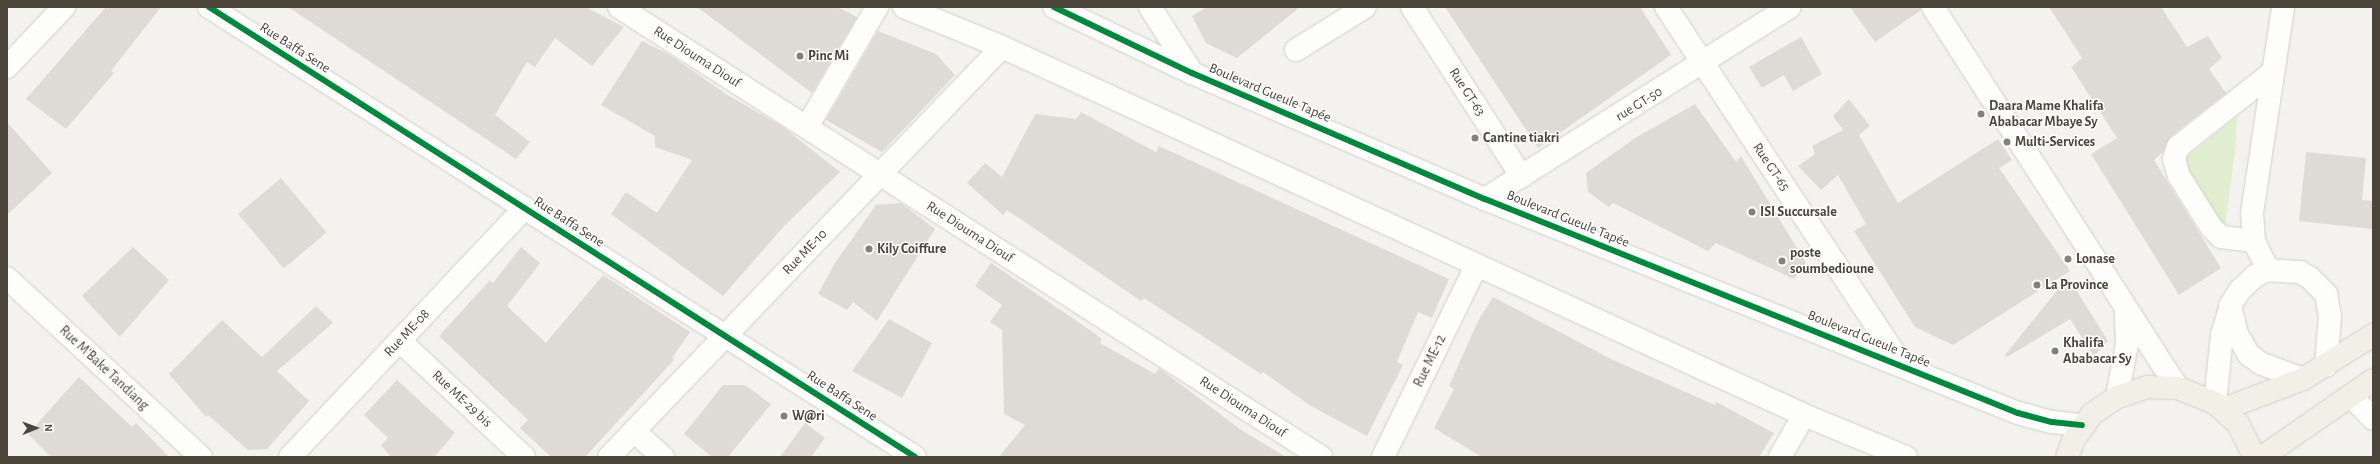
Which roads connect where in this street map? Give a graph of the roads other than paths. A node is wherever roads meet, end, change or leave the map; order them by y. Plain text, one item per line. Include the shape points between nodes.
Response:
1 (64, 7) edge
2 (209, 7) edge
3 (619, 7) edge
4 (877, 7) edge
5 (904, 7) edge
6 (1054, 7) edge
7 (1150, 7) edge
8 (1365, 7) edge
9 (1412, 7) edge
10 (1666, 7) edge
11 (1790, 7) edge
12 (1933, 7) edge
13 (2282, 7) edge
14 (1002, 47) junction
15 (1296, 50) dead end
16 (1703, 65) junction
17 (7, 67) edge
18 (2273, 72) junction
19 (1192, 73) junction
20 (807, 128) junction
21 (881, 175) junction
22 (1522, 177) junction
23 (1485, 199) junction
24 (525, 208) junction
25 (2254, 241) junction
26 (1476, 266) junction
27 (2268, 270) junction
28 (7, 278) edge
29 (2230, 306) junction
30 (2126, 310) junction
31 (2373, 335) edge
32 (724, 336) junction
33 (400, 341) junction
34 (1903, 366) junction
35 (2326, 366) junction
36 (2303, 379) junction
37 (2373, 380) edge
38 (2178, 388) junction
39 (2116, 397) junction
40 (2352, 397) junction
41 (2220, 406) junction
42 (1804, 415) junction
43 (2373, 419) edge
44 (2082, 425) junction
45 (634, 431) junction
46 (201, 457) edge
47 (290, 457) edge
48 (524, 457) edge
49 (609, 457) edge
50 (663, 457) edge
51 (915, 457) edge
52 (1321, 457) edge
53 (1383, 457) edge
54 (1780, 457) edge
55 (1906, 457) edge
56 (2067, 457) edge
57 (2254, 457) edge
58 (2262, 457) edge

1 - 17 street
2 - 24 street, Rue Baffa Sene
3 - 20 street, Rue Diouma Diouf
4 - 20 street
5 - 14 street
6 - 19 street, Boulevard Gueule Tapée
7 - 19 street
8 - 15 street
9 - 22 street, Rue GT-63
10 - 16 street, Rue GT-65
11 - 16 street, rue GT-50
12 - 30 street
13 - 18 street
14 - 21 street, Rue ME-10
14 - 26 street
16 - 22 street, rue GT-50
16 - 34 street, Rue GT-65
18 - 25 street via 2252,212
18 - 25 street via 2178,147 2174,159 2179,176 2211,227 2221,237
19 - 23 street, Boulevard Gueule Tapée
20 - 21 street, Rue Diouma Diouf
21 - 32 street, Rue ME-10
21 - 52 street, Rue Diouma Diouf
22 - 23 street, rue GT-50
23 - 34 street, Boulevard Gueule Tapée
24 - 32 street, Rue Baffa Sene
24 - 33 street, Rue ME-08
25 - 27 street
26 - 42 street
26 - 53 street, Rue ME-12
27 - 29 street via 2240,290
27 - 35 street via 2300,272 2326,294 2330,316
28 - 46 street, Rue M'Bake Tandiang
29 - 36 street via 2237,334 2249,355 2262,364
29 - 41 street via 2222,335
30 - 38 street
30 - 39 street via 2127,344
31 - 35 main road
32 - 45 street, Rue ME-10
32 - 51 street, Rue Baffa Sene
33 - 47 street, Rue ME-08
33 - 48 street, Rue ME-29 bis
34 - 44 street, Boulevard Gueule Tapée via 2018,413 2052,422
35 - 36 main road
36 - 41 main road
37 - 40 main road
38 - 39 main road via 2146,387
38 - 41 main road
39 - 44 main road
40 - 43 street
40 - 58 main road
41 - 57 main road via 2238,424
42 - 54 street
42 - 55 street
44 - 56 main road
45 - 49 street, Rue ME-10
45 - 50 street

